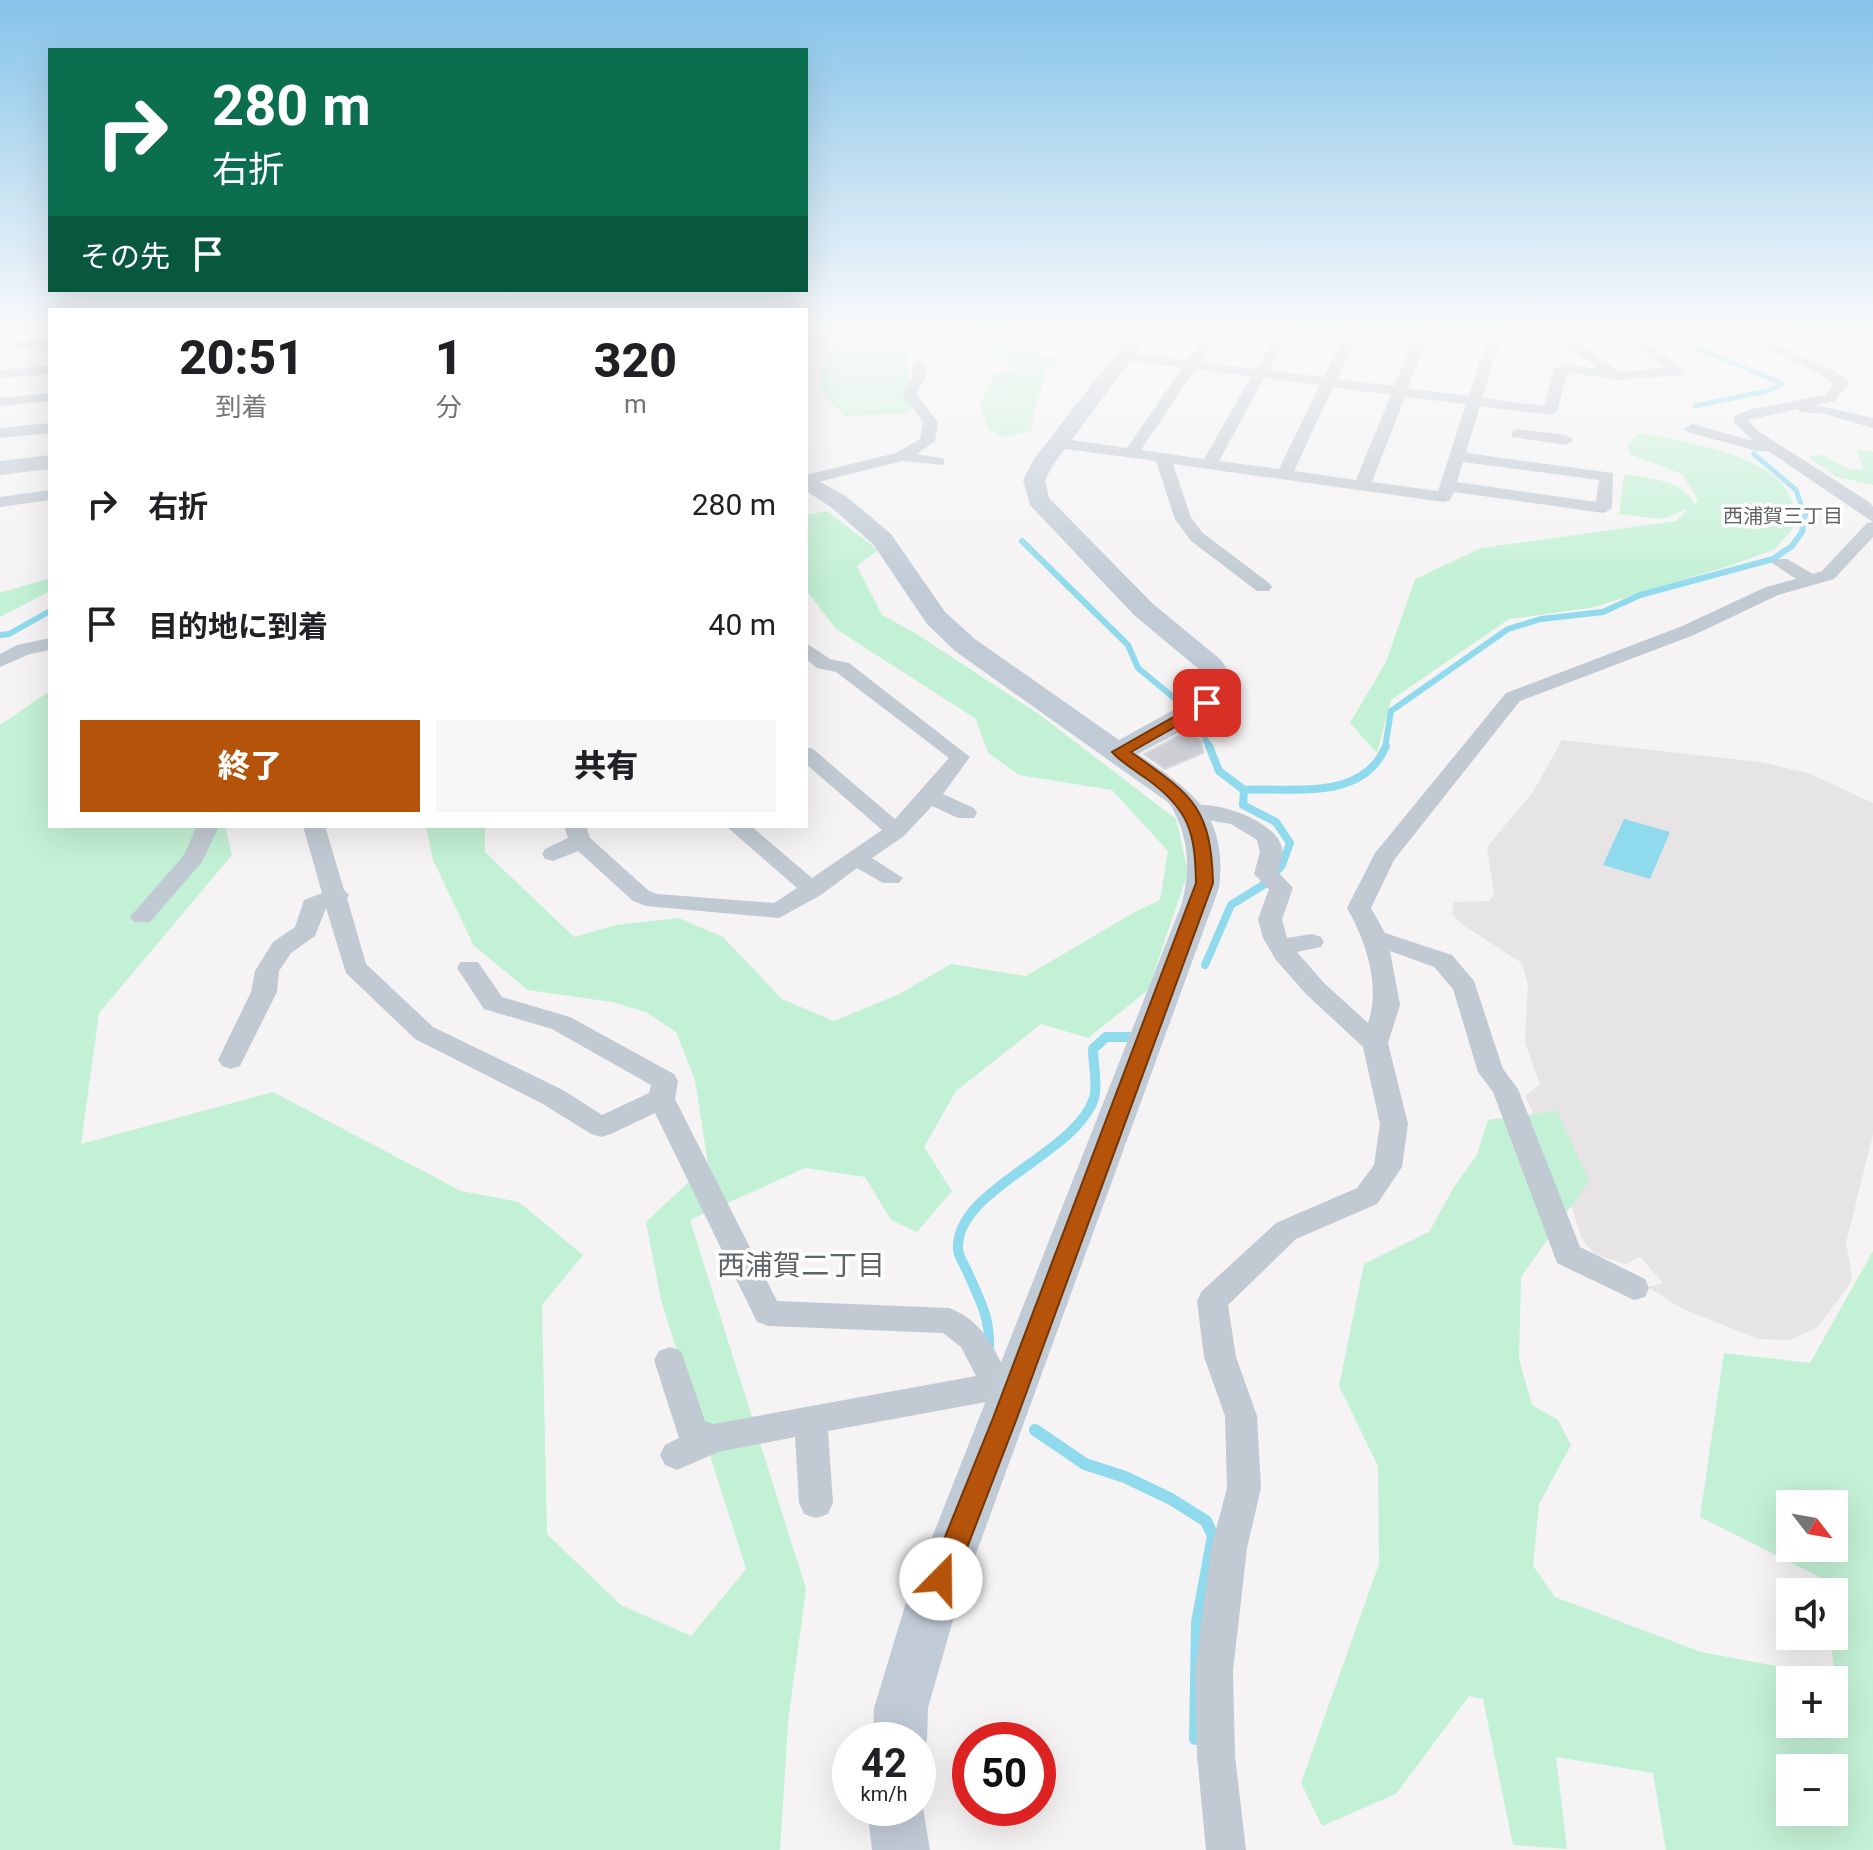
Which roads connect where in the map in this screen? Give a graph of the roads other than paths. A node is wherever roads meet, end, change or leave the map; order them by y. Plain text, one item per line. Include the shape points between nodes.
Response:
1 (926, 415) edge
2 (1079, 415) edge
3 (1157, 415) edge
4 (1237, 415) edge
5 (1312, 415) edge
6 (1390, 415) edge
7 (1469, 415) edge
8 (1521, 415) edge
9 (1745, 415) edge
10 (1845, 415) edge
11 (1873, 423) edge
12 (48, 428) edge
13 (1692, 429) dead end
14 (0, 433) edge
15 (1566, 440) dead end
16 (1058, 443) junction
17 (1780, 453) junction
18 (1131, 454) junction
19 (902, 456) junction
20 (1456, 456) junction
21 (1163, 458) junction
22 (48, 462) edge
23 (938, 462) dead end
24 (1209, 464) junction
25 (0, 468) edge
26 (1284, 475) junction
27 (809, 485) edge
28 (1362, 486) junction
29 (1447, 486) junction
30 (48, 495) edge
31 (0, 502) edge
32 (1873, 517) edge
33 (1873, 527) edge
34 (1781, 563) dead end
35 (1812, 580) junction
36 (1263, 587) dead end
37 (48, 644) edge
38 (0, 661) edge
39 (815, 668) edge
40 (1120, 752) junction
41 (808, 755) edge
42 (929, 796) junction
43 (1191, 811) junction
44 (966, 813) dead end
45 (207, 828) edge
46 (315, 828) edge
47 (739, 828) edge
48 (896, 831) junction
49 (578, 834) edge
50 (553, 854) dead end
51 (857, 859) junction
52 (891, 878) dead end
53 (813, 890) junction
54 (337, 895) junction
55 (641, 896) junction
56 (612, 899) dead end
57 (142, 917) dead end
58 (1376, 938) junction
59 (1312, 942) dead end
60 (1283, 947) junction
61 (469, 968) dead end
62 (1375, 1043) junction
63 (231, 1060) dead end
64 (661, 1099) junction
65 (1634, 1288) dead end
66 (670, 1360) dead end
67 (1006, 1389) junction
68 (811, 1422) junction
69 (713, 1438) junction
70 (677, 1455) dead end
71 (816, 1503) dead end
72 (901, 1722) edge
73 (898, 1826) edge
74 (901, 1850) edge
75 (1226, 1850) edge

1 - 19 street via 931,422 927,441
2 - 16 main road
3 - 18 street
4 - 24 street
5 - 26 street
6 - 28 street
7 - 20 street
8 - 15 street via 1517,437
9 - 17 street via 1739,419
10 - 11 street
12 - 14 street
13 - 17 street
16 - 18 street
16 - 40 main road via 1034,480 1038,500 1220,680 1207,703
17 - 32 street
18 - 21 street
19 - 23 street
19 - 27 street
20 - 29 street
20 - 29 street via 1607,476 1604,508
21 - 24 street
21 - 36 street via 1183,519 1197,537
22 - 25 main road
24 - 26 street
26 - 28 street
27 - 40 main road via 882,539 926,606 965,645
28 - 29 street via 1444,497
30 - 31 street
33 - 35 street via 1828,575
34 - 35 street
35 - 58 street via 1764,586 1687,631 1513,697 1383,858 1359,908
37 - 38 street
39 - 42 street via 842,667 960,757
40 - 43 main road
41 - 48 street
42 - 44 street
42 - 48 street
43 - 60 street via 1243,821 1271,845 1266,874 1281,888 1270,924
43 - 67 main road via 1206,863 1199,903
45 - 57 street via 194,857
46 - 54 street
47 - 53 street
48 - 51 street
49 - 50 street
49 - 55 street
51 - 52 street
51 - 53 street
53 - 55 street via 779,911 691,906
54 - 63 street via 312,905 306,931 282,948 267,971 264,992
54 - 64 street via 355,967 424,1033 601,1127
55 - 56 street
58 - 62 street via 1387,1005
58 - 65 street via 1443,961 1465,987 1491,1072 1505,1089 1568,1255
59 - 60 street
60 - 62 street via 1331,1007
61 - 64 street via 493,1003 561,1023 665,1081
62 - 75 street via 1394,1124 1388,1167 1367,1196 1286,1231 1212,1301 1220,1357 1241,1416 1244,1488 1229,1548 1214,1671
64 - 67 street via 768,1313 949,1321 972,1338
66 - 69 street via 692,1430
67 - 68 street
67 - 72 main road via 931,1606
68 - 69 street
68 - 71 street
69 - 70 street
73 - 74 main road

